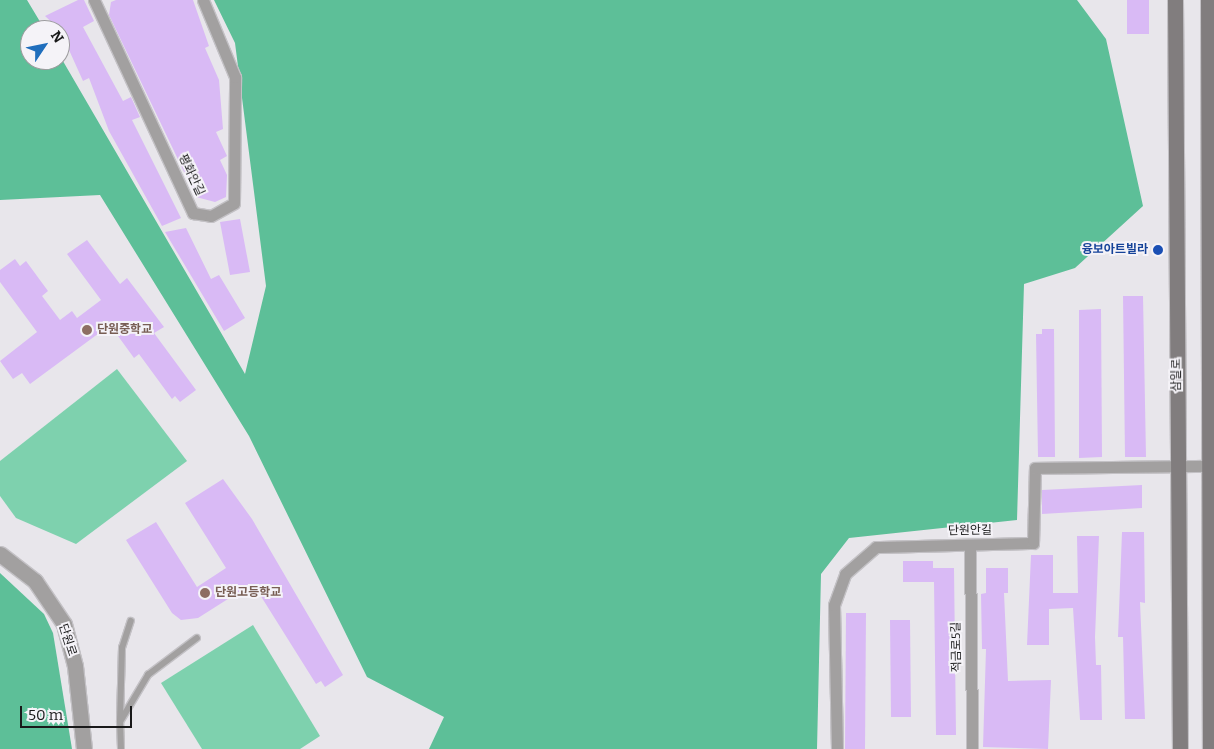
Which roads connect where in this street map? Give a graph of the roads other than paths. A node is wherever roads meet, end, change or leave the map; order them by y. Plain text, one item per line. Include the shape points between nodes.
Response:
1 (94, 0) edge
2 (203, 0) edge
3 (1175, 0) edge
4 (1208, 0) edge
5 (1212, 466) edge
6 (1179, 467) junction
7 (970, 545) junction
8 (0, 554) edge
9 (1211, 568) edge
10 (131, 621) dead end
11 (197, 638) dead end
12 (120, 722) junction
13 (84, 749) edge
14 (121, 749) edge
15 (836, 749) edge
16 (972, 749) edge
17 (1180, 749) edge
18 (1210, 749) edge

1 - 2 street, 평화안길 via 193,213 211,216 234,203 235,77
3 - 6 main road, 삼일로
4 - 5 main road
5 - 6 street, 단원안길
5 - 9 main road
6 - 7 street, 단원안길 via 1035,468 1033,543
6 - 17 main road, 삼일로
7 - 15 street, 단원안길 via 876,547 845,574 834,605
7 - 16 street, 적금로5길
8 - 13 street, 단원로 via 35,581 64,624 75,666
9 - 18 main road
10 - 12 lane via 122,648
11 - 12 lane via 148,675
12 - 14 lane

